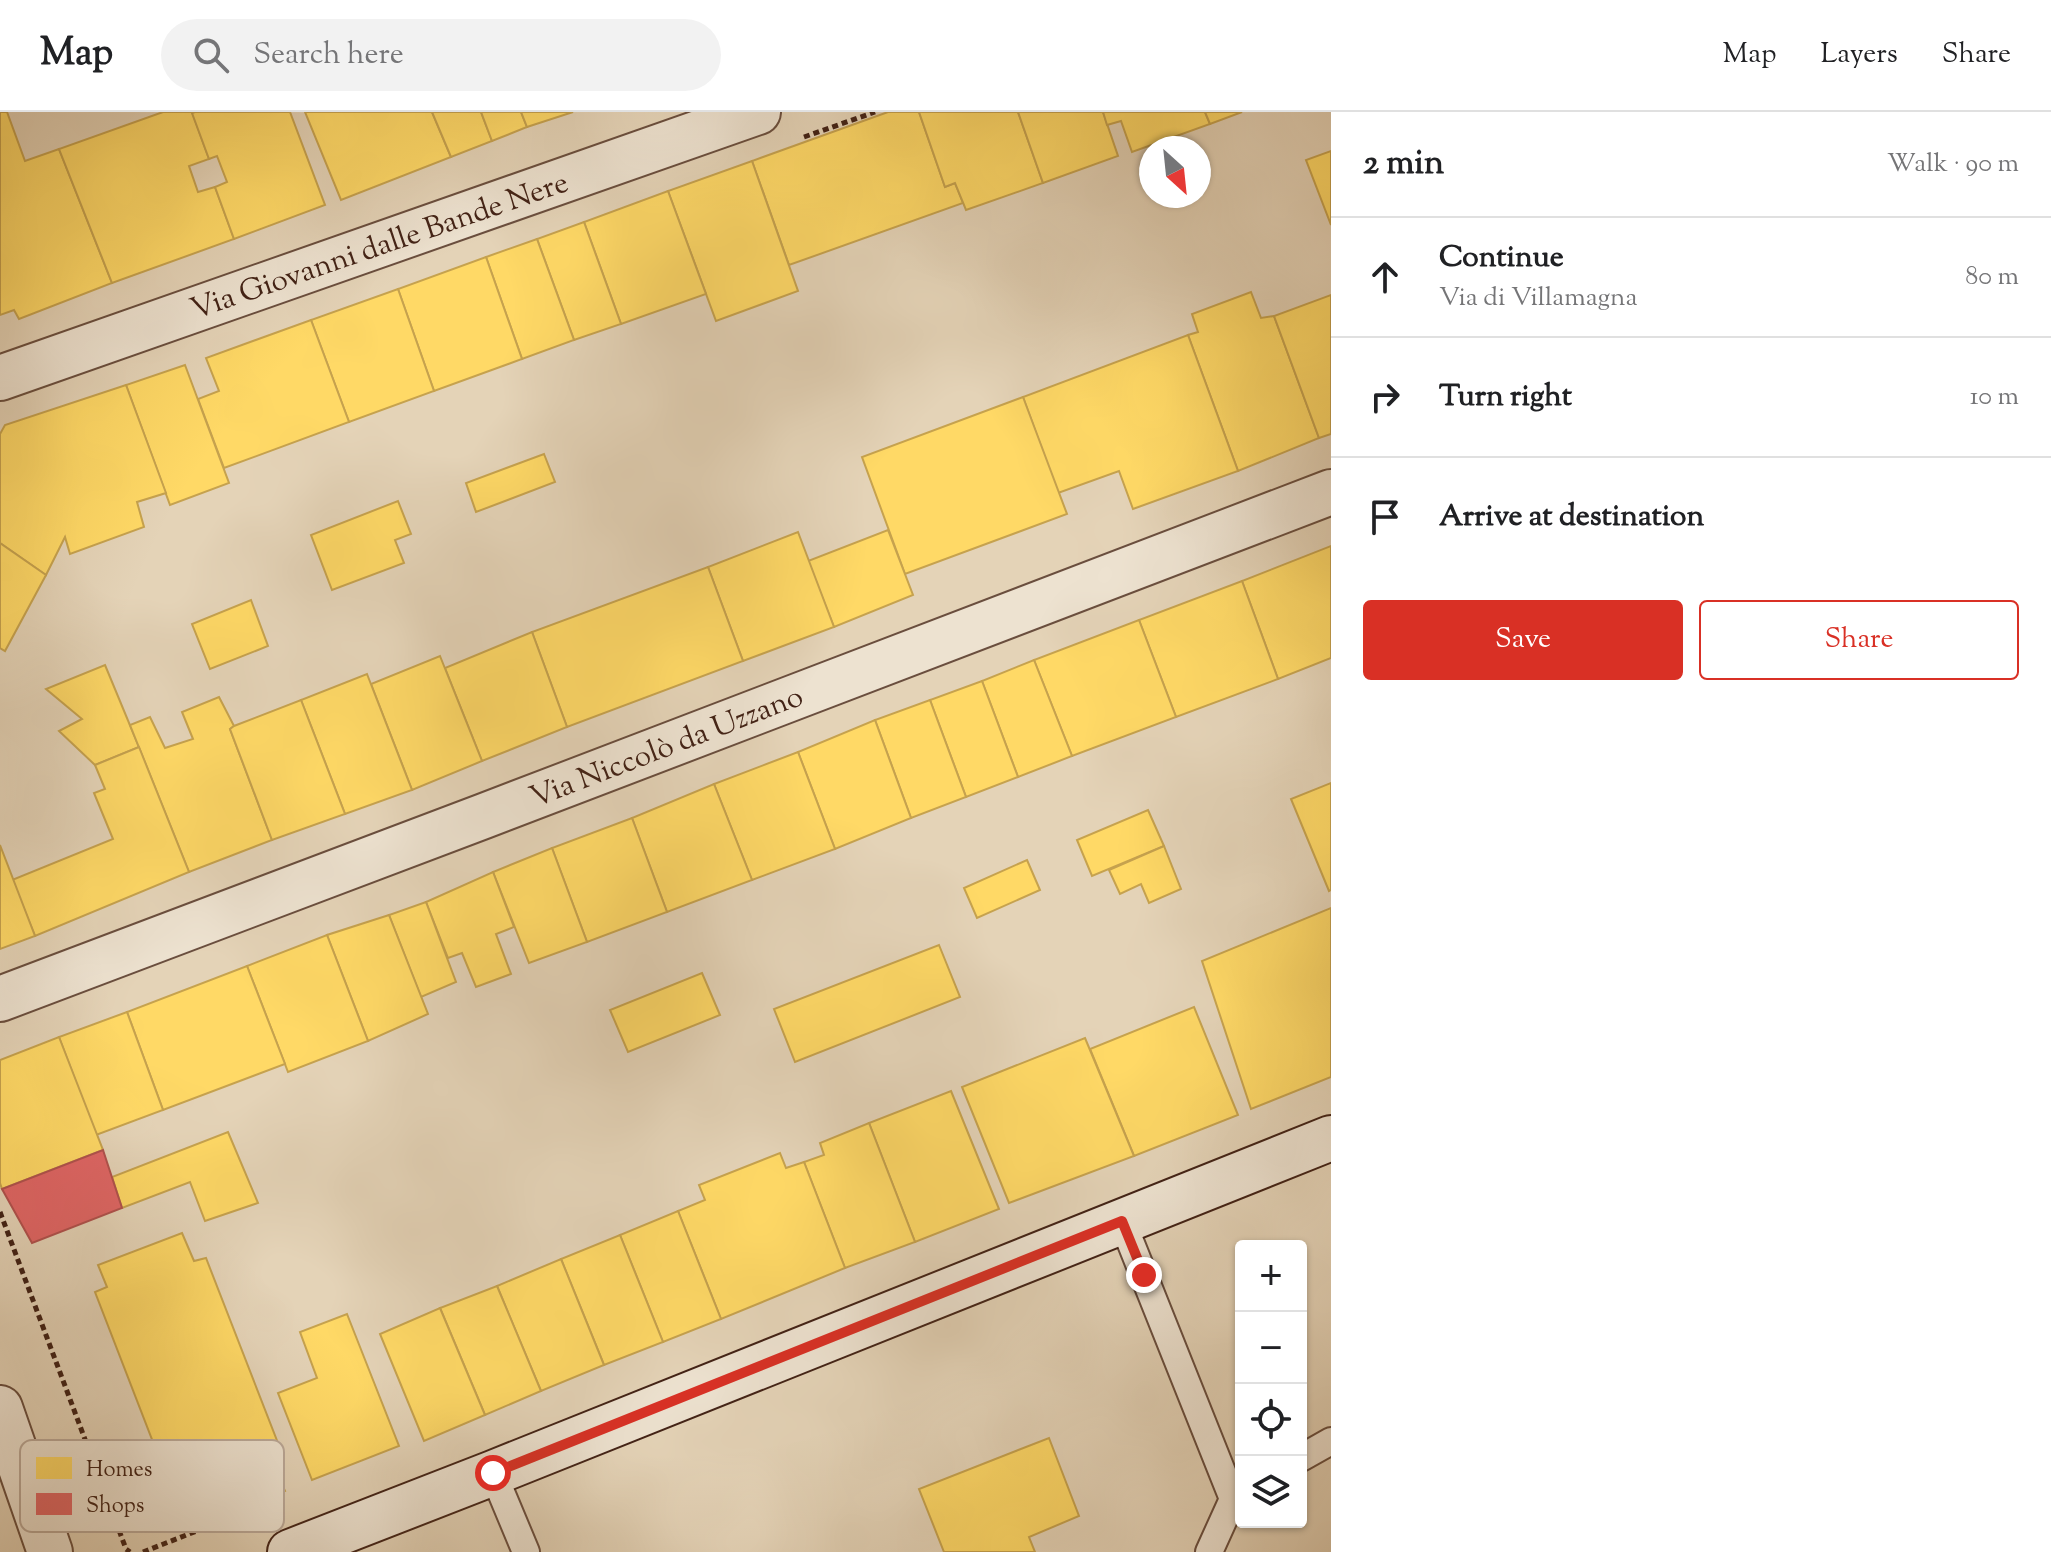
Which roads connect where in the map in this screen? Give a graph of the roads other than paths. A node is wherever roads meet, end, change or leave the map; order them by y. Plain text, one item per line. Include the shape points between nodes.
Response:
1 (758, 112) edge
2 (0, 378) edge
3 (1331, 492) edge
4 (0, 999) edge
5 (1331, 1138) edge
6 (1122, 1221) junction
7 (0, 1408) edge
8 (1331, 1441) edge
9 (1305, 1456) edge
10 (20, 1466) edge
11 (493, 1473) junction
12 (1235, 1491) edge
13 (1235, 1500) edge
14 (43, 1532) edge
15 (50, 1552) edge
16 (290, 1552) edge
17 (526, 1552) edge
18 (1209, 1552) edge

1 - 2 street, Via Giovanni dalle Bande Nere
3 - 4 street, Via Niccolò da Uzzano
5 - 6 street
6 - 11 street
6 - 12 lane
7 - 10 street
8 - 9 lane
11 - 16 street
11 - 17 lane
13 - 18 lane
14 - 15 street

